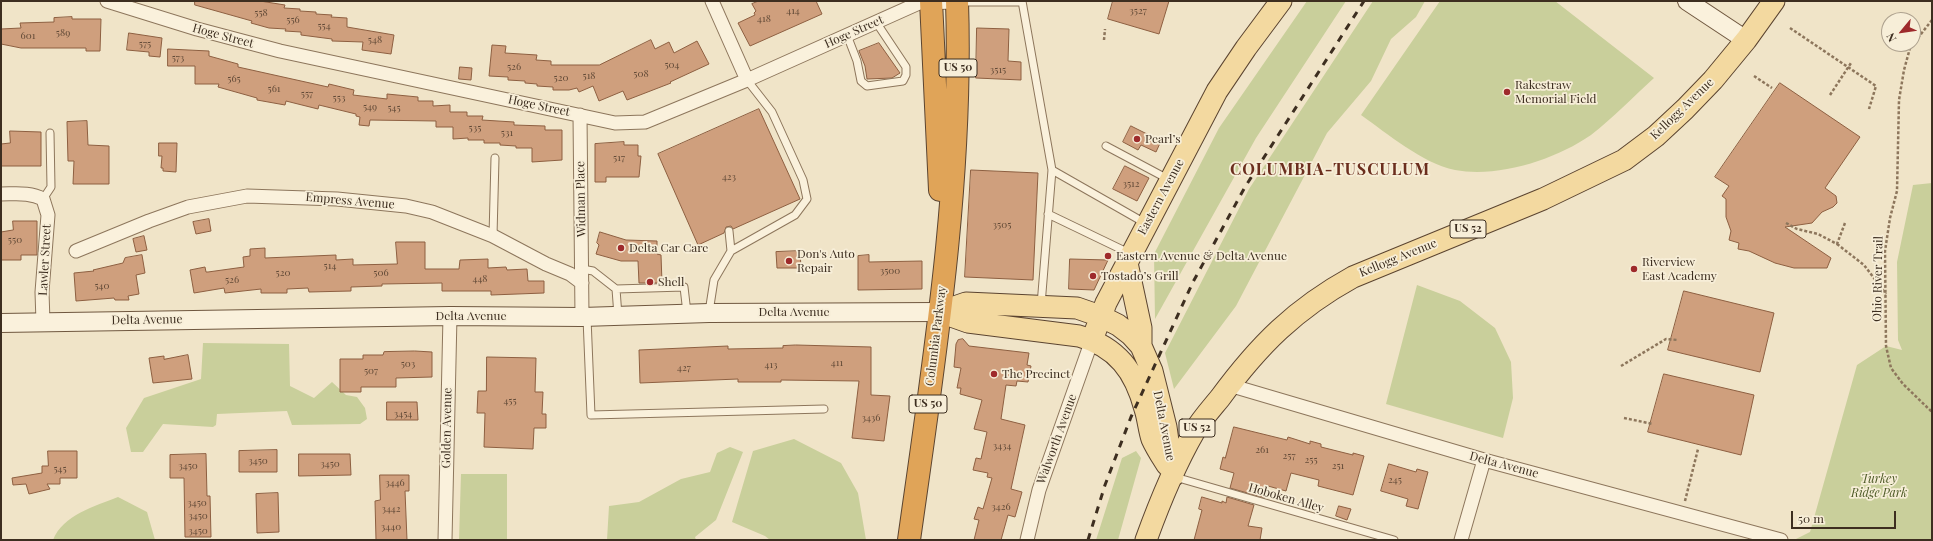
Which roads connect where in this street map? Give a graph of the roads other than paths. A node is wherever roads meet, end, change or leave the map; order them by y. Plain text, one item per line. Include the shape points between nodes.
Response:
1 (108, 1) edge
2 (712, 1) edge
3 (930, 1) edge
4 (1281, 1) edge
5 (1687, 1) edge
6 (1774, 1) edge
7 (956, 2) edge
8 (1022, 2) edge
9 (876, 22) junction
10 (846, 35) junction
11 (1746, 40) junction
12 (747, 80) junction
13 (580, 115) junction
14 (50, 133) dead end
15 (955, 134) junction
16 (1106, 146) dead end
17 (495, 158) dead end
18 (1052, 170) junction
19 (1170, 180) junction
20 (1, 194) edge
21 (43, 199) junction
22 (1048, 214) junction
23 (1147, 224) junction
24 (729, 231) dead end
25 (492, 236) junction
26 (76, 251) dead end
27 (731, 251) junction
28 (946, 251) junction
29 (1129, 258) junction
30 (582, 269) junction
31 (582, 283) junction
32 (616, 289) junction
33 (1041, 307) junction
34 (940, 312) junction
35 (687, 313) junction
36 (709, 313) junction
37 (450, 316) junction
38 (618, 316) junction
39 (1100, 316) junction
40 (585, 317) junction
41 (1, 322) edge
42 (43, 322) junction
43 (1092, 340) junction
44 (1141, 346) junction
45 (1229, 385) junction
46 (824, 409) dead end
47 (1484, 460) junction
48 (1173, 476) junction
49 (444, 540) edge
50 (909, 540) edge
51 (1027, 540) edge
52 (1146, 540) edge
53 (1394, 540) edge
54 (1461, 540) edge
55 (1781, 540) edge

1 - 13 street, Hoge Street via 190,27 280,51
2 - 12 street
3 - 7 street, Hoge Street
3 - 9 street, Hoge Street via 919,3
3 - 15 highway via 938,9 939,76
3 - 28 highway, Columbia Parkway / US 50 via 938,166
4 - 19 main road, Eastern Avenue via 1217,91
5 - 11 main road
6 - 11 main road, Kellogg Avenue / US 52
7 - 8 lane
7 - 15 highway, Columbia Parkway / US 50 via 958,35
8 - 18 lane
9 - 10 street, Hoge Street
9 - 10 lane via 906,67 903,81 867,86 860,81 857,61
10 - 12 street, Hoge Street
11 - 45 main road, Kellogg Avenue / US 52 via 1685,109 1656,136 1624,160 1543,199 1353,276 1298,312 1274,334
12 - 13 street, Hoge Street via 644,122 615,123
12 - 27 lane via 772,112 803,180 807,199 795,215
13 - 30 street, Widman Place
14 - 21 lane via 51,187
15 - 28 highway, Columbia Parkway / US 50
16 - 19 lane
17 - 25 lane
18 - 22 lane
18 - 23 lane
19 - 23 main road, Eastern Avenue
20 - 21 street via 35,195
21 - 42 street, Lawler Street via 48,215 42,292
22 - 29 lane
22 - 33 lane
23 - 29 main road, Eastern Avenue
24 - 27 lane
25 - 26 street, Empress Avenue via 432,212 406,206 337,199 247,196 188,207 149,220
25 - 31 street, Empress Avenue via 570,274
27 - 36 lane via 714,280
28 - 34 highway, Columbia Parkway / US 50
29 - 39 main road, Eastern Avenue
29 - 44 main road
30 - 31 street, Widman Place
30 - 32 lane via 593,271
31 - 40 street
32 - 35 lane via 684,287
32 - 38 lane
33 - 34 main road, Delta Avenue via 966,303
33 - 39 main road, Delta Avenue via 1077,308
34 - 36 main road, Delta Avenue
34 - 43 main road, Delta Avenue via 968,322 1044,331
34 - 50 highway, Columbia Parkway / US 50
35 - 36 main road, Delta Avenue
35 - 38 main road, Delta Avenue
37 - 40 main road, Delta Avenue
37 - 42 main road, Delta Avenue
37 - 49 street, Golden Avenue
38 - 40 main road, Delta Avenue
39 - 43 main road, Eastern Avenue
39 - 44 main road, Delta Avenue via 1131,335
40 - 46 lane via 591,415
41 - 42 main road, Delta Avenue
43 - 48 main road, Delta Avenue via 1112,351 1122,360 1132,376 1145,408 1152,438
43 - 51 street, Walworth Avenue via 1039,490
44 - 48 main road, Delta Avenue via 1156,382
45 - 47 street, Delta Avenue
45 - 48 main road, Kellogg Avenue / US 52 via 1196,430
47 - 54 street
47 - 55 street, Delta Avenue
48 - 52 main road, US 52
48 - 53 lane, Hoboken Alley

